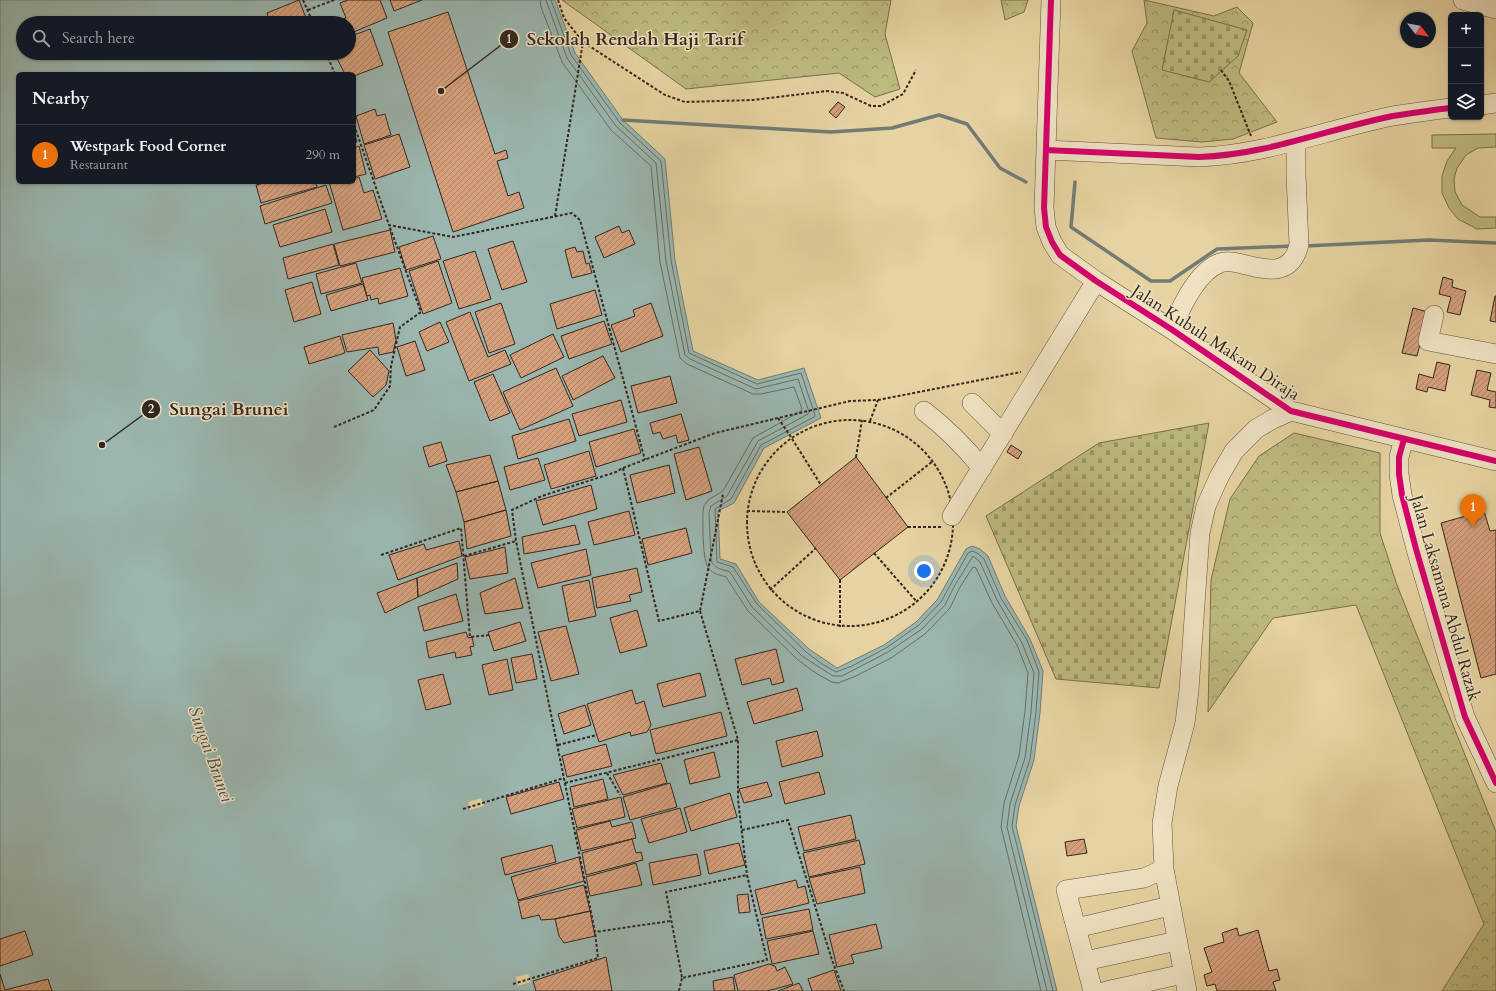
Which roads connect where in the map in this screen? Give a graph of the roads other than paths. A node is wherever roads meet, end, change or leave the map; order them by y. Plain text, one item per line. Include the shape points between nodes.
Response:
1 (1051, 0) edge
2 (1463, 0) edge
3 (1496, 9) edge
4 (1496, 103) edge
5 (1484, 105) edge
6 (1448, 108) edge
7 (1296, 141) junction
8 (1046, 150) junction
9 (1096, 281) junction
10 (1434, 315) dead end
11 (1171, 328) junction
12 (1496, 354) edge
13 (972, 403) dead end
14 (924, 411) dead end
15 (1291, 411) junction
16 (1002, 434) junction
17 (1404, 439) junction
18 (1496, 461) edge
19 (982, 468) junction
20 (949, 522) road end
21 (1496, 783) edge
22 (1164, 869) junction
23 (1170, 906) junction
24 (1076, 928) junction
25 (1177, 940) junction
26 (1085, 961) junction
27 (1185, 982) edge
28 (1093, 991) edge
29 (1106, 991) edge

1 - 8 street, Jalan Kubuh Makam Diraja
2 - 3 street
4 - 5 street
6 - 7 street via 1392,116
7 - 8 street via 1221,156 1199,157
7 - 11 street, Jalan Kubuh Makam Diraja via 1299,245 1296,255 1283,268 1274,270 1232,262 1221,262 1210,268 1186,299
8 - 9 street, Jalan Kubuh Makam Diraja via 1044,208 1046,226 1052,242 1060,255
9 - 11 street, Jalan Kubuh Makam Diraja
9 - 16 street
10 - 12 street via 1428,340
11 - 15 street, Jalan Kubuh Makam Diraja
13 - 16 street
14 - 19 street via 944,426
15 - 17 street, Jalan Kubuh Makam Diraja
15 - 22 street via 1256,429 1234,451 1206,506 1200,533 1185,723 1168,786 1162,823
16 - 19 street
17 - 18 street, Jalan Kubuh Makam Diraja
17 - 21 street, Jalan Laksamana Abdul Razak via 1399,457 1399,474 1416,549 1465,717
19 - 20 street
22 - 23 street
22 - 24 street via 1144,878 1066,890
23 - 24 street
23 - 25 street
24 - 26 street
25 - 26 street
25 - 27 street
26 - 28 street
27 - 29 street

